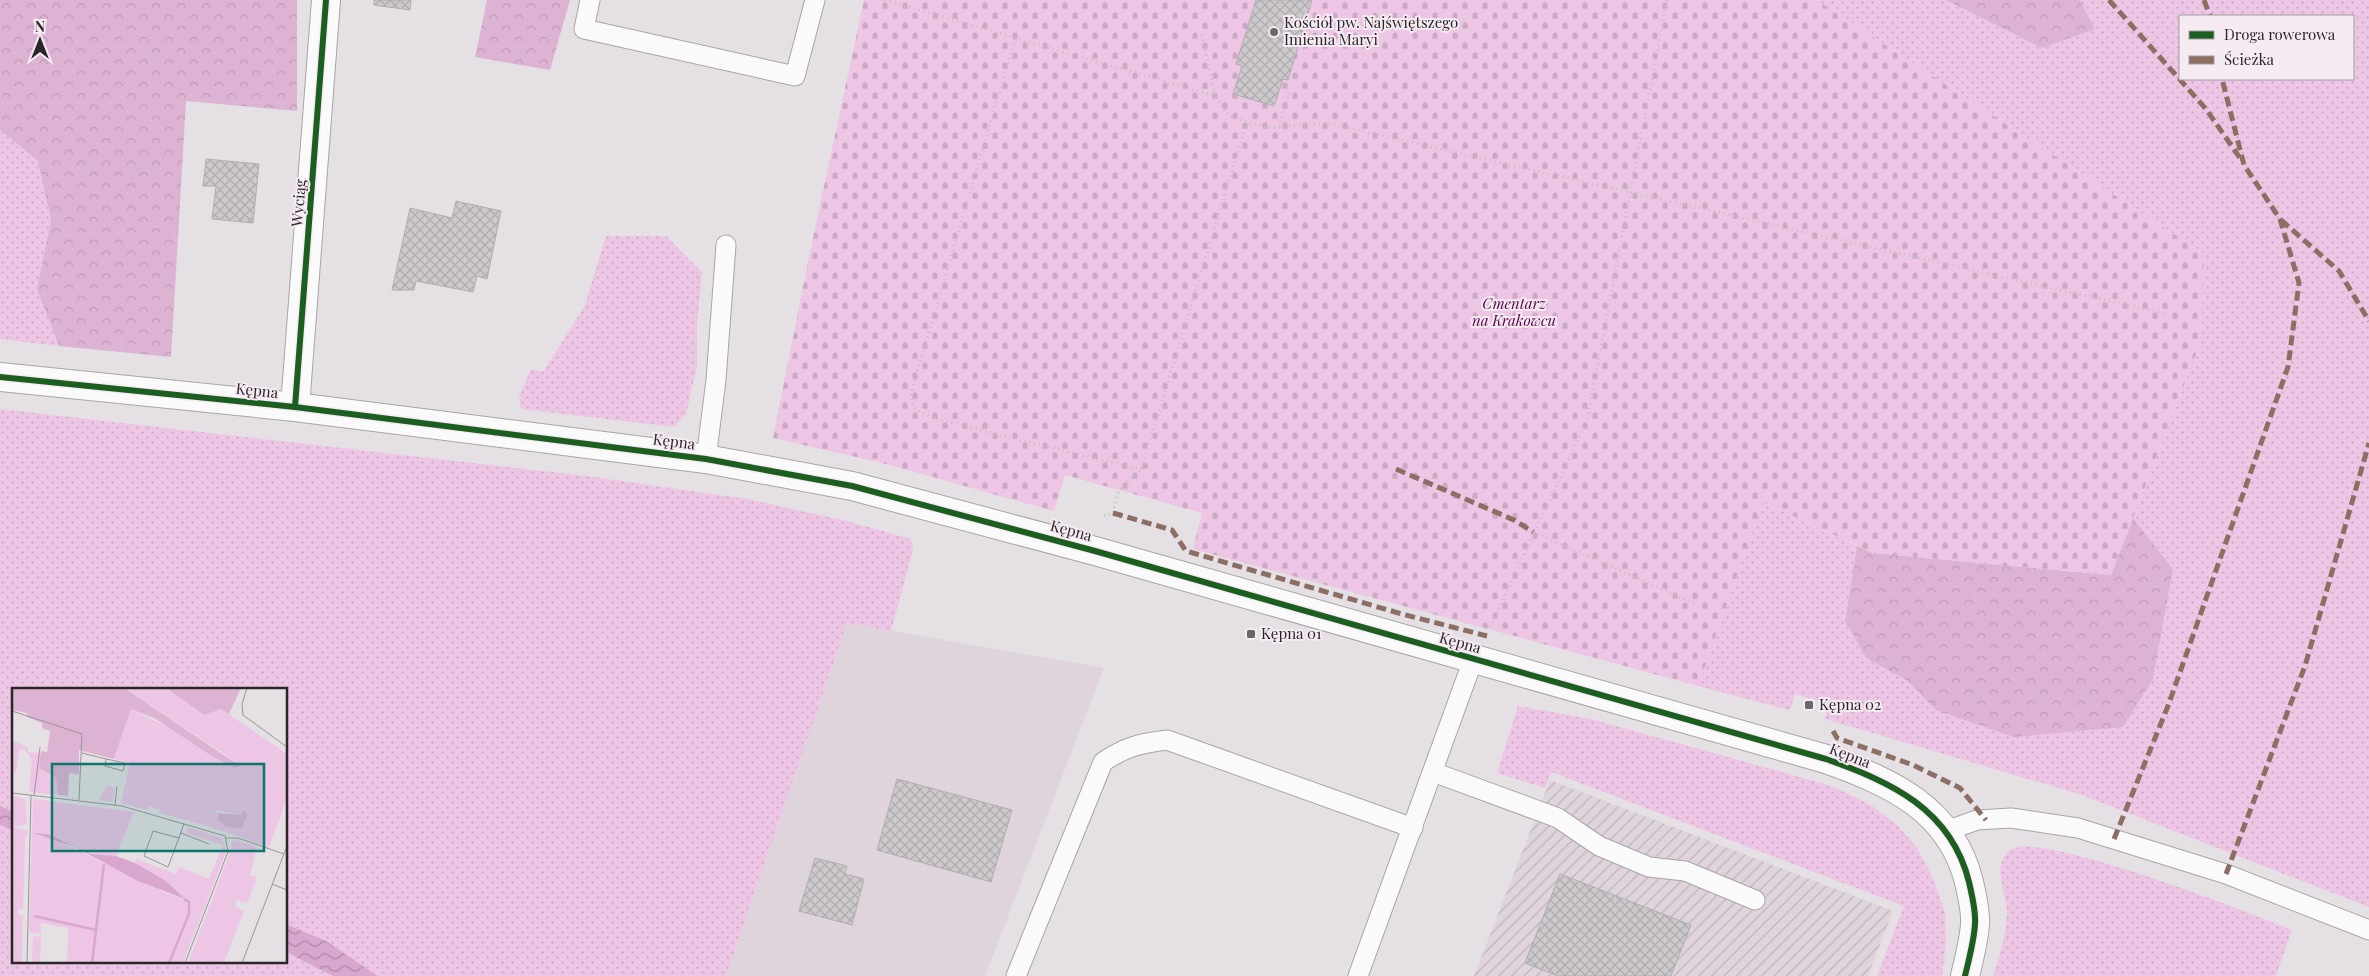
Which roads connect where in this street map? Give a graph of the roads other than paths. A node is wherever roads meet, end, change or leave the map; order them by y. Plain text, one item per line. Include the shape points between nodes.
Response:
1 (326, 0) edge
2 (590, 0) edge
3 (815, 0) edge
4 (726, 245) dead end
5 (0, 377) edge
6 (295, 407) junction
7 (706, 458) junction
8 (1473, 660) junction
9 (1433, 772) junction
10 (1413, 828) junction
11 (1946, 830) junction
12 (1755, 900) dead end
13 (2369, 930) edge
14 (1016, 976) edge
15 (1358, 976) edge
16 (1965, 976) edge

1 - 6 street, Wyciąg
2 - 3 lane via 584,29 795,76
4 - 7 lane via 716,380
5 - 6 street, Kępna
6 - 7 street, Kępna
7 - 8 street, Kępna via 852,486 934,507
8 - 9 lane
8 - 11 street, Kępna via 1851,768 1906,795
9 - 10 lane
9 - 12 lane via 1558,818 1599,846 1649,867 1685,871
10 - 14 lane via 1167,740 1120,750 1103,762
10 - 15 lane
11 - 13 lane via 1977,820 2011,818 2078,828 2226,874
11 - 16 street, Kępna via 1967,873 1973,899 1975,923

